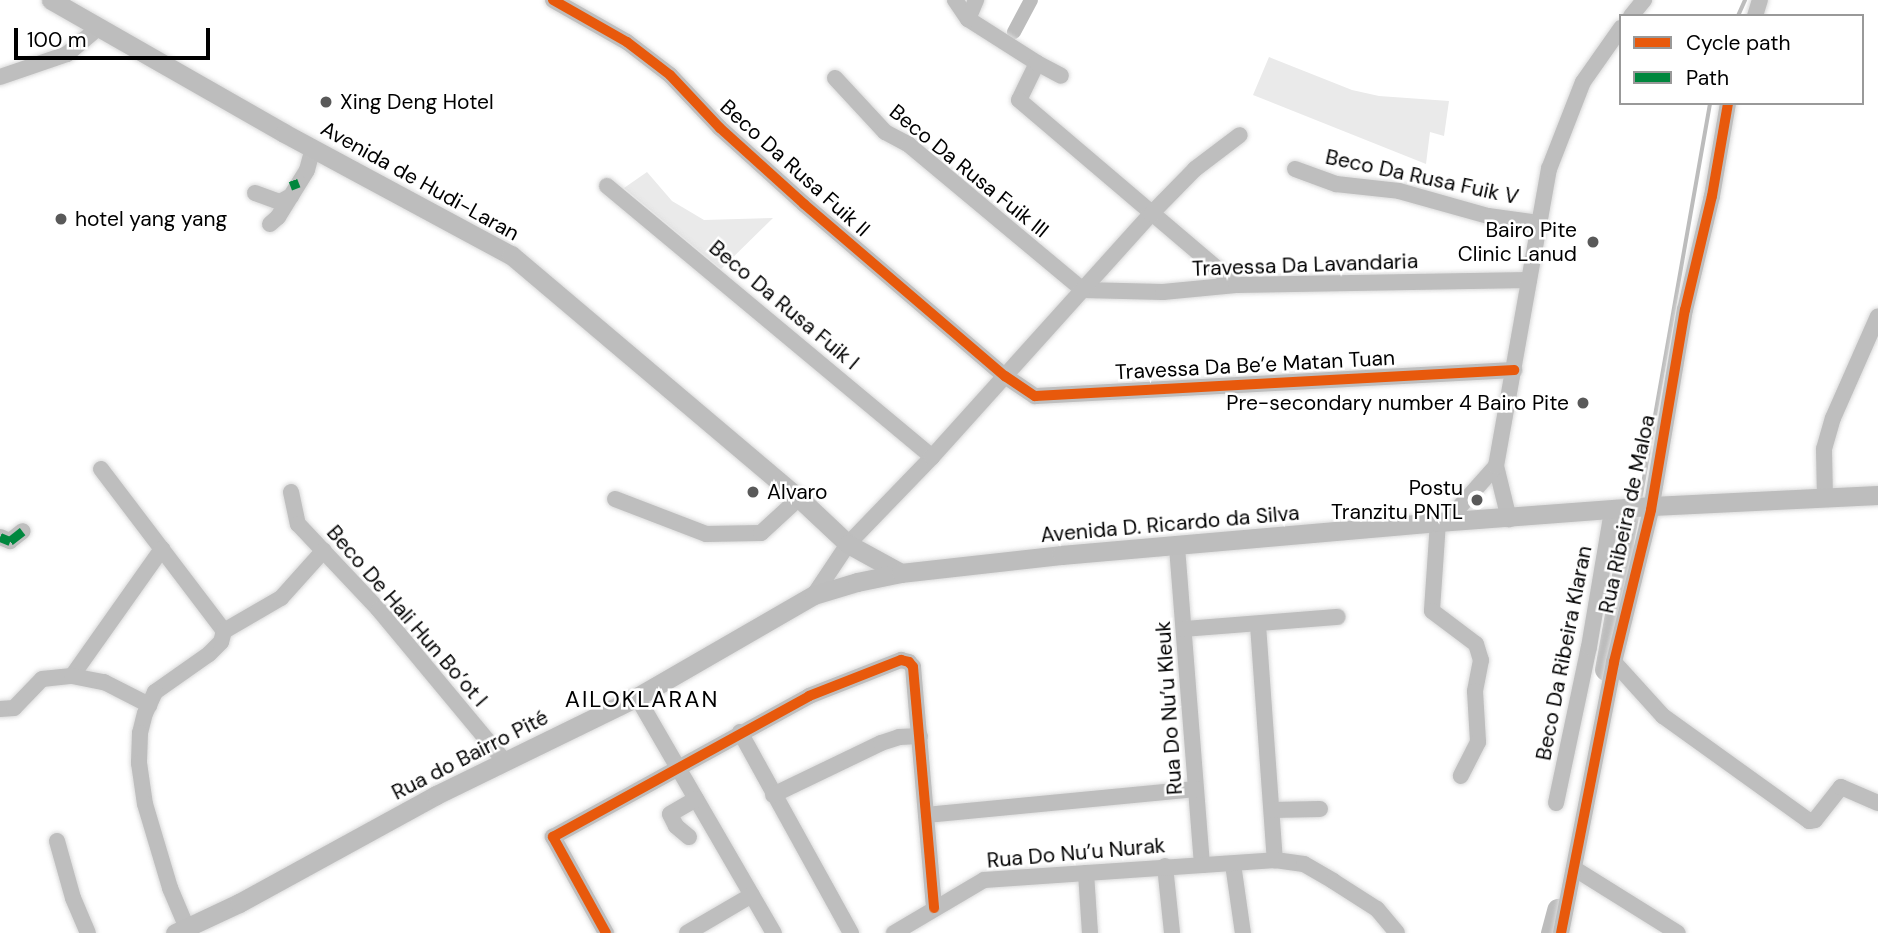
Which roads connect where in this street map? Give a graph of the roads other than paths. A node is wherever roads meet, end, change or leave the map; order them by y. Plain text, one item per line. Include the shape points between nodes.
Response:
1 (51, 0) edge
2 (553, 0) edge
3 (955, 0) edge
4 (976, 0) edge
5 (1644, 0) edge
6 (574, 6) edge
7 (1633, 14) edge
8 (968, 19) junction
9 (98, 28) junction
10 (1619, 32) edge
11 (1037, 64) junction
12 (1060, 76) dead end
13 (0, 77) edge
14 (835, 78) dead end
15 (1728, 105) edge
16 (1240, 135) dead end
17 (313, 148) junction
18 (1296, 169) dead end
19 (607, 186) dead end
20 (294, 188) junction
21 (255, 193) dead end
22 (1151, 214) junction
23 (1539, 223) junction
24 (270, 224) dead end
25 (1529, 280) junction
26 (1236, 285) junction
27 (1083, 290) junction
28 (1878, 316) edge
29 (1514, 370) junction
30 (1005, 376) junction
31 (932, 457) junction
32 (1496, 466) junction
33 (100, 469) dead end
34 (291, 492) dead end
35 (1878, 495) edge
36 (799, 498) junction
37 (1825, 498) junction
38 (615, 499) dead end
39 (1646, 507) junction
40 (1614, 511) junction
41 (1509, 519) junction
42 (1442, 522) junction
43 (23, 531) dead end
44 (0, 537) edge
45 (848, 544) junction
46 (1177, 547) junction
47 (162, 549) junction
48 (324, 550) junction
49 (901, 573) junction
50 (814, 595) junction
51 (1338, 617) dead end
52 (1258, 625) junction
53 (1184, 629) junction
54 (224, 631) junction
55 (1614, 662) junction
56 (72, 676) junction
57 (637, 697) junction
58 (149, 705) junction
59 (0, 709) edge
60 (740, 732) junction
61 (920, 736) junction
62 (505, 762) junction
63 (678, 769) junction
64 (1461, 776) dead end
65 (1196, 789) junction
66 (773, 795) junction
67 (696, 799) junction
68 (1556, 803) dead end
69 (1878, 803) edge
70 (1321, 809) dead end
71 (1272, 810) junction
72 (926, 815) junction
73 (689, 837) dead end
74 (57, 841) dead end
75 (1275, 860) junction
76 (1233, 864) junction
77 (1202, 865) junction
78 (1165, 866) junction
79 (1574, 869) junction
80 (1086, 873) junction
81 (752, 895) junction
82 (934, 908) junction
83 (181, 930) edge
84 (88, 933) edge
85 (606, 933) edge
86 (687, 933) edge
87 (774, 933) edge
88 (851, 933) edge
89 (894, 933) edge
90 (1090, 933) edge
91 (1172, 933) edge
92 (1243, 933) edge
93 (1397, 933) edge
94 (1561, 933) edge
95 (1678, 933) edge

1 - 9 main road, Avenida de Hudi-Laran
2 - 6 street, Beco Da Rusa Fuik II
3 - 8 street
4 - 8 street
5 - 7 street
6 - 30 street, Beco Da Rusa Fuik II via 670,75 705,114 785,187
8 - 11 street
9 - 13 street via 67,54
9 - 17 main road, Avenida de Hudi-Laran
10 - 23 street via 1583,82 1566,121 1549,169
11 - 12 street
11 - 22 street via 1019,100
14 - 27 street, Beco Da Rusa Fuik III via 885,132 909,145
15 - 39 street, Rua Ribeira de Maloa
16 - 22 street via 1195,169
17 - 20 street via 307,170
17 - 36 main road, Avenida de Hudi-Laran via 511,255
18 - 23 street, Beco Da Rusa Fuik V via 1336,184 1399,191 1488,216
19 - 31 street, Beco Da Rusa Fuik I
20 - 21 street via 280,202
20 - 24 street
22 - 26 street
22 - 27 street
23 - 25 street
25 - 26 street, Travessa Da Lavandaria
25 - 29 street
26 - 27 street, Travessa Da Lavandaria via 1163,292
27 - 30 street
28 - 37 street via 1833,418 1824,449
29 - 30 street, Travessa Da Be’e Matan Tuan via 1035,396
29 - 32 street
30 - 31 street
31 - 45 street
32 - 41 street
32 - 42 street
33 - 47 street
34 - 48 street, Beco De Hali Hun Bo’ot I via 298,524
35 - 37 main road
36 - 38 street via 761,533 706,534
36 - 45 main road, Avenida de Hudi-Laran
37 - 39 main road
39 - 40 main road, Avenida D. Ricardo da Silva
39 - 55 street, Rua Ribeira de Maloa
40 - 41 main road, Avenida D. Ricardo da Silva
40 - 68 street, Beco Da Ribeira Klaran
41 - 42 main road, Avenida D. Ricardo da Silva
42 - 46 main road, Avenida D. Ricardo da Silva
42 - 64 street via 1432,611 1476,644 1480,660 1475,691 1478,742
43 - 44 street via 10,541
45 - 49 main road, Avenida de Hudi-Laran
45 - 50 street
46 - 49 main road, Avenida D. Ricardo da Silva
46 - 53 street, Rua Do Nu’u Kleuk
47 - 54 street
47 - 56 street
48 - 54 street via 281,598
48 - 62 street, Beco De Hali Hun Bo’ot I
49 - 50 main road, Rua do Bairro Pité
50 - 57 main road, Rua do Bairro Pité
51 - 52 street
52 - 53 street
52 - 71 street
53 - 65 street, Rua Do Nu’u Kleuk
54 - 58 street via 209,654 155,692
55 - 69 street via 1663,716 1809,821 1815,820 1841,787
55 - 79 street, Rua Ribeira de Maloa
56 - 58 street via 104,682
56 - 59 street via 42,679 14,708
57 - 62 main road, Rua do Bairro Pité
57 - 63 street
58 - 83 street via 140,733 139,763 145,803
60 - 61 street via 829,687 901,660 913,667
60 - 63 street
60 - 66 street
61 - 66 street via 881,743
61 - 72 street
62 - 83 main road, Rua do Bairro Pité
63 - 67 street
63 - 85 street via 554,837
65 - 72 street
65 - 77 street, Rua Do Nu’u Kleuk
66 - 88 street
67 - 73 street via 670,814
67 - 81 street
70 - 71 street
71 - 75 street
72 - 82 street
74 - 84 street
75 - 76 street, Rua Do Nu’u Nurak
75 - 93 street, Rua Do Nu’u Nurak via 1304,864 1334,881 1377,909
76 - 77 street, Rua Do Nu’u Nurak
76 - 92 street
77 - 78 street, Rua Do Nu’u Nurak
78 - 80 street, Rua Do Nu’u Nurak
78 - 91 street
79 - 94 street, Rua Ribeira de Maloa
79 - 95 street
80 - 82 street, Rua Do Nu’u Nurak via 984,880
80 - 90 street
81 - 86 street
81 - 87 street
82 - 89 street, Rua Do Nu’u Nurak

